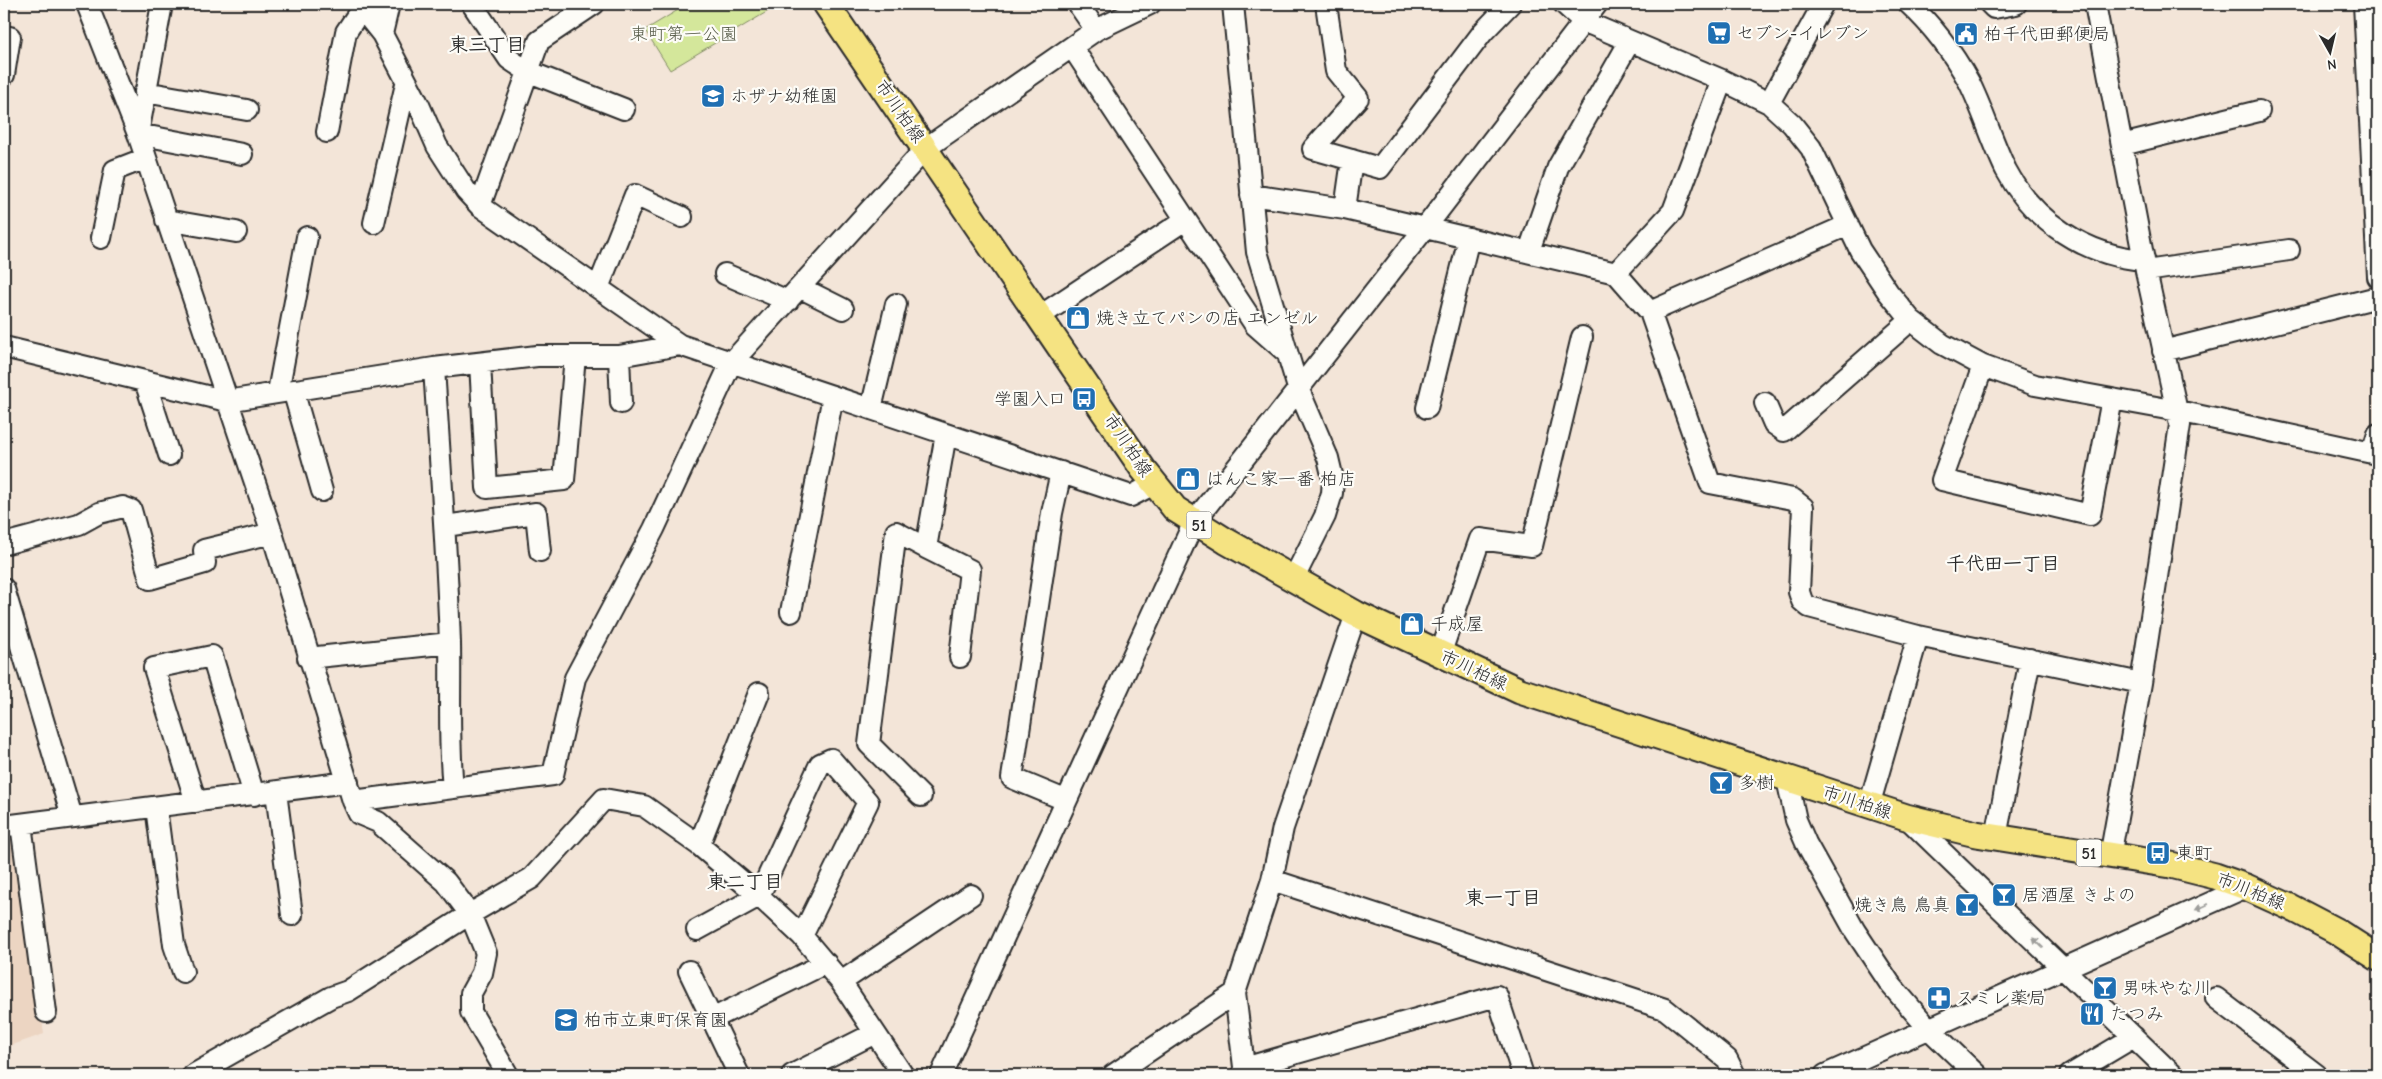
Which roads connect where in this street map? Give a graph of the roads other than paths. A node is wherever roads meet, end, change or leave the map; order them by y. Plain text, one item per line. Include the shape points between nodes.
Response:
1 (87, 4) edge
2 (162, 4) edge
3 (389, 4) edge
4 (472, 4) edge
5 (594, 4) edge
6 (826, 4) edge
7 (1078, 4) edge
8 (1234, 4) edge
9 (1326, 4) edge
10 (1510, 4) edge
11 (1564, 4) edge
12 (1597, 4) edge
13 (1823, 4) edge
14 (1908, 4) edge
15 (1990, 4) edge
16 (2016, 4) edge
17 (2095, 4) edge
18 (2364, 4) edge
19 (1144, 5) edge
20 (360, 6) edge
21 (568, 11) edge
22 (1583, 21) junction
23 (1096, 30) junction
24 (382, 34) junction
25 (4, 36) edge
26 (1630, 41) junction
27 (1072, 47) junction
28 (527, 71) junction
29 (4, 74) edge
30 (1722, 80) junction
31 (406, 84) junction
32 (145, 92) junction
33 (1769, 102) junction
34 (248, 110) dead end
35 (624, 110) dead end
36 (2259, 111) dead end
37 (327, 132) dead end
38 (138, 134) junction
39 (2122, 145) junction
40 (926, 148) junction
41 (242, 154) dead end
42 (146, 158) junction
43 (1352, 160) junction
44 (1251, 195) junction
45 (480, 206) junction
46 (1345, 209) junction
47 (682, 217) dead end
48 (166, 220) junction
49 (1185, 220) junction
50 (374, 223) dead end
51 (1848, 225) junction
52 (1425, 228) junction
53 (236, 232) dead end
54 (307, 236) dead end
55 (101, 238) dead end
56 (1469, 238) junction
57 (2289, 250) dead end
58 (1529, 251) junction
59 (2145, 266) junction
60 (1616, 273) junction
61 (725, 274) dead end
62 (2378, 277) edge
63 (598, 288) junction
64 (794, 295) junction
65 (2378, 297) edge
66 (896, 304) dead end
67 (843, 309) dead end
68 (1650, 312) junction
69 (1040, 316) junction
70 (1910, 320) junction
71 (1582, 337) dead end
72 (4, 346) edge
73 (680, 346) junction
74 (2163, 352) junction
75 (1287, 353) junction
76 (575, 356) junction
77 (618, 356) junction
78 (480, 363) junction
79 (731, 363) junction
80 (1983, 366) junction
81 (434, 368) junction
82 (146, 381) junction
83 (1298, 388) junction
84 (286, 391) junction
85 (833, 396) junction
86 (2112, 399) junction
87 (227, 401) junction
88 (621, 403) dead end
89 (1765, 403) dead end
90 (871, 408) junction
91 (1427, 408) dead end
92 (2178, 411) junction
93 (946, 434) junction
94 (2378, 434) edge
95 (169, 455) dead end
96 (1061, 472) junction
97 (1154, 484) junction
98 (322, 490) dead end
99 (1194, 522) junction
100 (445, 526) junction
101 (272, 533) junction
102 (4, 544) edge
103 (926, 548) junction
104 (540, 551) dead end
105 (1293, 580) junction
106 (4, 589) edge
107 (791, 612) dead end
108 (1356, 614) junction
109 (1918, 636) junction
110 (450, 644) junction
111 (1440, 654) junction
112 (960, 657) dead end
113 (308, 658) junction
114 (2030, 659) junction
115 (2141, 683) junction
116 (759, 693) dead end
117 (1787, 779) junction
118 (453, 788) junction
119 (276, 792) junction
120 (350, 792) junction
121 (254, 795) junction
122 (921, 796) dead end
123 (1065, 800) junction
124 (196, 802) junction
125 (1869, 806) junction
126 (156, 807) junction
127 (72, 817) junction
128 (1906, 817) junction
129 (12, 825) edge
130 (1996, 838) junction
131 (699, 845) junction
132 (2110, 857) junction
133 (1272, 880) junction
134 (2246, 887) junction
135 (971, 895) dead end
136 (759, 896) junction
137 (470, 914) junction
138 (292, 915) dead end
139 (697, 930) dead end
140 (802, 936) junction
141 (2376, 953) edge
142 (826, 963) junction
143 (2064, 969) junction
144 (688, 971) dead end
145 (182, 972) dead end
146 (841, 982) junction
147 (1235, 993) junction
148 (2216, 998) dead end
149 (46, 1012) dead end
150 (712, 1019) junction
151 (1928, 1028) junction
152 (875, 1033) junction
153 (2134, 1037) junction
154 (1855, 1069) edge
155 (1244, 1072) edge
156 (193, 1075) edge
157 (508, 1075) edge
158 (739, 1075) edge
159 (792, 1075) edge
160 (903, 1075) edge
161 (941, 1075) edge
162 (1113, 1075) edge
163 (1524, 1075) edge
164 (1735, 1075) edge
165 (1825, 1075) edge
166 (1977, 1075) edge
167 (2070, 1075) edge
168 (2173, 1075) edge
169 (2317, 1075) edge

1 - 38 street
2 - 32 street
3 - 24 street
4 - 28 street via 509,59
5 - 21 street
6 - 40 main road, 市川柏線 / 51
7 - 23 street
8 - 44 street
9 - 43 street via 1336,71 1358,98 1313,149
10 - 43 street via 1484,32 1380,168
11 - 22 street
12 - 22 street
13 - 33 street
14 - 59 street via 1923,17 1961,69 2006,168 2031,205 2056,228 2081,243
15 - 16 street via 1994,8
17 - 39 street
18 - 62 street
19 - 23 street
20 - 24 street
20 - 37 street via 346,32
21 - 28 street via 539,41
22 - 26 street
22 - 52 street
23 - 27 street
24 - 31 street
25 - 29 street via 10,37
26 - 30 street
26 - 58 street via 1558,167
27 - 40 street
27 - 49 street
28 - 35 street
28 - 45 street
30 - 33 street
30 - 60 street via 1674,211
31 - 45 street via 419,105 436,146
31 - 50 street
32 - 34 street
32 - 38 street
33 - 51 street via 1812,148
36 - 39 street
38 - 41 street
38 - 42 street
39 - 59 street
40 - 64 street
40 - 69 main road, 市川柏線 / 51
42 - 48 street
42 - 55 street via 115,170
43 - 46 street
44 - 46 street
44 - 75 street via 1257,252
45 - 63 street
46 - 52 street
47 - 63 street via 635,195
48 - 53 street
48 - 87 street
49 - 69 street
49 - 75 street via 1255,325
51 - 68 street
51 - 70 street via 1870,266
52 - 56 street
52 - 83 street
54 - 84 street
56 - 58 street
56 - 91 street
57 - 59 street
58 - 60 street
59 - 74 street
60 - 68 street
61 - 64 street
63 - 73 street
64 - 67 street
64 - 79 street
65 - 74 street
66 - 90 street
68 - 109 street via 1710,483 1793,499 1803,507 1799,592 1802,601 1809,607
69 - 97 main road, 市川柏線 / 51
70 - 80 street via 1942,344
70 - 89 street via 1784,431 1774,424
71 - 111 street via 1532,546 1480,539
72 - 82 street
73 - 77 street
73 - 79 street
74 - 92 street
75 - 83 street
76 - 77 street
76 - 78 street via 537,356
76 - 78 street via 564,480 486,488
77 - 88 street
78 - 81 street
79 - 85 street
79 - 118 street via 654,529 576,678 553,775
80 - 86 street via 2035,385
80 - 86 street via 1942,480 2090,515
81 - 84 street
81 - 100 street
82 - 87 street
82 - 95 street
83 - 99 street
83 - 105 street via 1328,458 1333,480 1325,516
84 - 87 street
84 - 98 street
85 - 90 street
85 - 107 street
86 - 92 street
87 - 101 street
90 - 93 street
92 - 94 street via 2372,453
92 - 115 street via 2180,424
93 - 96 street
93 - 103 street
96 - 97 street via 1131,496
96 - 123 street via 1052,512 1012,778
97 - 99 main road, 市川柏線 / 51 via 1174,509
99 - 105 main road, 市川柏線 / 51
99 - 123 street
100 - 104 street via 536,513
100 - 110 street
101 - 102 street via 204,550 205,564 150,579 131,510 123,507 99,513 79,524
101 - 113 street
103 - 112 street via 970,570
103 - 122 street via 896,532 869,744
105 - 108 main road, 市川柏線 / 51
106 - 127 street
108 - 111 main road, 市川柏線 / 51
108 - 133 street via 1283,828
109 - 114 street
109 - 125 street
110 - 113 street
110 - 118 street via 449,748
111 - 117 main road, 市川柏線 / 51 via 1520,692
113 - 120 street
114 - 115 street
114 - 130 street
115 - 132 street
116 - 131 street
117 - 125 main road, 市川柏線 / 51
117 - 151 street via 1796,820 1827,883 1891,985
118 - 120 street
119 - 120 street
119 - 121 street
119 - 138 street
120 - 137 street via 359,814 378,822 446,882
121 - 124 street
121 - 124 street via 212,656 154,668
123 - 161 street
124 - 126 street
125 - 128 main road, 市川柏線 / 51
126 - 127 street
126 - 145 street via 174,945
127 - 129 street
128 - 130 main road, 市川柏線 / 51
143 -> 128 street
129 - 149 street
130 - 132 main road, 市川柏線 / 51
131 - 136 street
131 - 137 street via 644,806 604,798 532,878
132 - 134 main road, 市川柏線 / 51 via 2171,865
133 - 147 street
133 - 164 street via 1665,1009 1726,1059
134 - 141 main road, 市川柏線 / 51
134 -> 143 street
135 - 146 street
136 - 139 street
136 - 140 street
136 - 140 street via 820,764 831,759 868,802
137 - 156 street via 348,991 331,997
137 - 157 street via 486,953 482,973 471,993 471,1012
140 - 142 street
142 - 146 street
142 - 150 street
143 - 151 street
143 - 153 street
144 - 150 street
146 - 152 street
147 - 155 street
147 - 162 street
148 - 169 street
150 - 158 street
151 - 154 street
151 - 166 street
152 - 159 street
152 - 160 street
153 - 167 street
153 - 168 street
154 - 165 street
155 - 163 street via 1497,996

